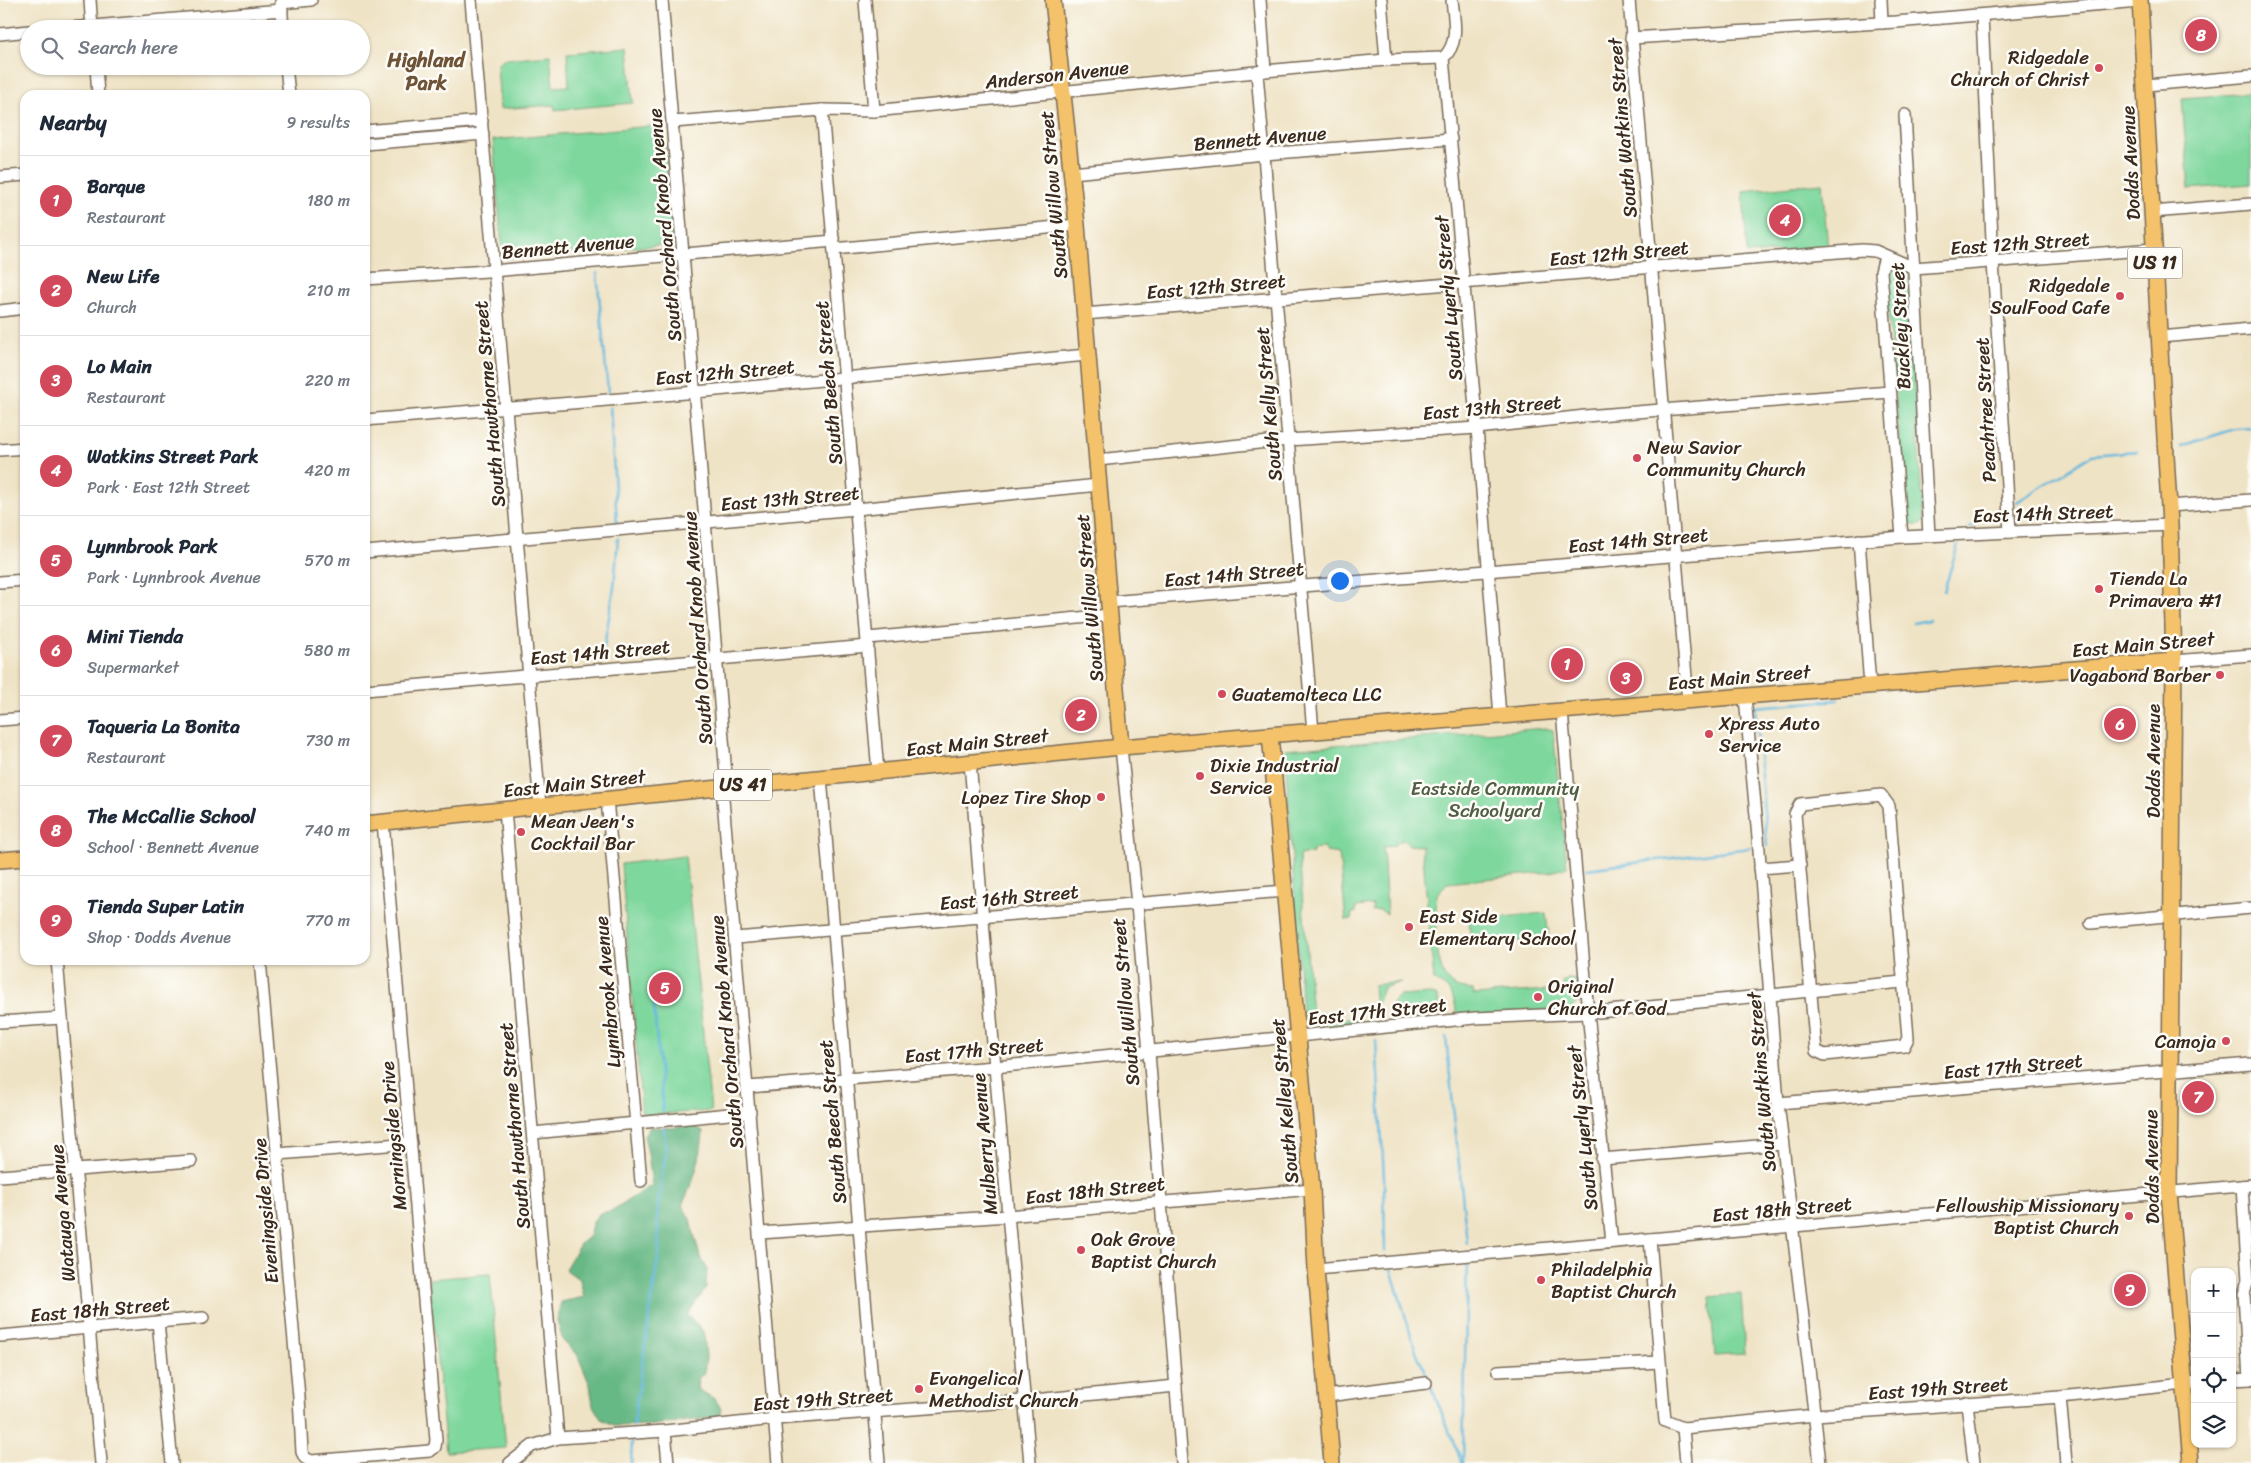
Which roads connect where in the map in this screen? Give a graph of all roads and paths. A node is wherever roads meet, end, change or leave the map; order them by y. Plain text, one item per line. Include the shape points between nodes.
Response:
1 (90, 0) edge
2 (311, 0) edge
3 (471, 0) edge
4 (662, 0) edge
5 (865, 0) edge
6 (1054, 0) edge
7 (1260, 0) edge
8 (1381, 0) edge
9 (1452, 0) edge
10 (1629, 0) edge
11 (1881, 0) edge
12 (2140, 0) edge
13 (281, 4) edge
14 (1982, 15) junction
15 (91, 20) edge
16 (150, 20) edge
17 (282, 20) edge
18 (1882, 23) junction
19 (20, 33) edge
20 (0, 34) edge
21 (1632, 38) junction
22 (1444, 58) junction
23 (1386, 60) junction
24 (1261, 72) junction
25 (97, 75) edge
26 (287, 75) edge
27 (2251, 76) edge
28 (2146, 85) junction
29 (98, 90) edge
30 (288, 90) edge
31 (1064, 90) junction
32 (822, 110) junction
33 (874, 111) junction
34 (1905, 114) dead end
35 (482, 122) junction
36 (673, 122) junction
37 (370, 131) edge
38 (483, 134) junction
39 (1452, 139) junction
40 (370, 144) edge
41 (1264, 154) junction
42 (1072, 173) junction
43 (20, 175) edge
44 (0, 177) edge
45 (2251, 204) edge
46 (2152, 212) junction
47 (1076, 225) junction
48 (834, 245) junction
49 (2154, 249) junction
50 (684, 254) junction
51 (1885, 256) junction
52 (1994, 262) junction
53 (1652, 267) junction
54 (1914, 268) junction
55 (495, 270) junction
56 (370, 279) edge
57 (1464, 283) junction
58 (1276, 298) junction
59 (20, 309) edge
60 (0, 311) edge
61 (1084, 314) junction
62 (2251, 329) edge
63 (2160, 337) junction
64 (1087, 355) junction
65 (845, 378) junction
66 (695, 392) junction
67 (1890, 392) junction
68 (506, 409) junction
69 (1664, 410) junction
70 (370, 420) edge
71 (1477, 428) junction
72 (1288, 440) junction
73 (20, 448) edge
74 (0, 450) edge
75 (1098, 460) junction
76 (1099, 485) junction
77 (2251, 500) edge
78 (2169, 506) junction
79 (856, 509) junction
80 (706, 522) junction
81 (2170, 525) junction
82 (2010, 532) junction
83 (1929, 535) junction
84 (1902, 536) junction
85 (518, 539) junction
86 (1859, 540) junction
87 (370, 552) edge
88 (1675, 555) junction
89 (1488, 570) junction
90 (20, 580) edge
91 (0, 582) edge
92 (1301, 586) junction
93 (1110, 608) junction
94 (868, 642) junction
95 (2251, 655) edge
96 (717, 660) junction
97 (2174, 662) junction
98 (529, 675) junction
99 (1870, 686) junction
100 (370, 690) edge
101 (1744, 697) junction
102 (1688, 701) junction
103 (1562, 711) junction
104 (1500, 716) junction
105 (20, 718) edge
106 (0, 720) edge
107 (1313, 732) junction
108 (1270, 735) junction
109 (1121, 747) junction
110 (970, 762) junction
111 (878, 772) junction
112 (821, 778) junction
113 (724, 787) junction
114 (607, 799) junction
115 (540, 806) junction
116 (505, 810) junction
117 (383, 822) junction
118 (370, 823) edge
119 (20, 858) edge
120 (0, 860) edge
121 (1800, 865) junction
122 (1760, 868) junction
123 (1285, 891) junction
124 (1137, 904) junction
125 (2251, 908) edge
126 (2172, 915) junction
127 (983, 917) junction
128 (2091, 923) dead end
129 (834, 930) junction
130 (736, 938) junction
131 (57, 965) edge
132 (260, 965) edge
133 (1902, 982) junction
134 (1812, 992) junction
135 (1770, 994) junction
136 (1588, 1013) junction
137 (62, 1018) junction
138 (0, 1022) edge
139 (1297, 1036) junction
140 (1149, 1052) junction
141 (2251, 1064) edge
142 (994, 1066) junction
143 (2170, 1070) junction
144 (845, 1078) junction
145 (748, 1087) junction
146 (1778, 1103) junction
147 (750, 1112) junction
148 (636, 1122) junction
149 (533, 1133) junction
150 (411, 1143) junction
151 (1782, 1144) junction
152 (278, 1154) junction
153 (1602, 1159) junction
154 (191, 1161) dead end
155 (76, 1170) junction
156 (0, 1176) edge
157 (641, 1181) dead end
158 (2246, 1185) edge
159 (1312, 1188) junction
160 (2169, 1192) junction
161 (1161, 1201) junction
162 (1008, 1216) junction
163 (859, 1226) junction
164 (1794, 1226) junction
165 (760, 1233) junction
166 (1650, 1239) junction
167 (1612, 1242) junction
168 (1316, 1269) junction
169 (2250, 1280) edge
170 (203, 1318) dead end
171 (158, 1322) junction
172 (89, 1327) junction
173 (0, 1336) edge
174 (1658, 1362) junction
175 (1498, 1371) dead end
176 (2250, 1379) edge
177 (2236, 1380) edge
178 (1426, 1383) dead end
179 (2190, 1384) edge
180 (1176, 1386) junction
181 (1327, 1396) junction
182 (2060, 1397) junction
183 (1024, 1401) junction
184 (1967, 1403) junction
185 (875, 1412) junction
186 (1816, 1416) junction
187 (775, 1419) junction
188 (1684, 1428) junction
189 (666, 1431) junction
190 (558, 1438) junction
191 (305, 1458) joint
192 (102, 1463) edge
193 (172, 1463) edge
194 (510, 1463) edge
195 (668, 1463) edge
196 (778, 1463) edge
197 (879, 1463) edge
198 (1030, 1463) edge
199 (1182, 1463) edge
200 (1332, 1463) edge
201 (1686, 1463) edge
202 (1820, 1463) edge
203 (1974, 1463) edge
204 (2066, 1463) edge
205 (2191, 1463) edge

1 - 15 street
2 - 13 street
3 - 35 street, South Hawthorne Street
4 - 36 street, South Orchard Knob Avenue
5 - 33 street
6 - 31 main road, South Willow Street
7 - 24 street, South Kelly Street
8 - 23 street
9 - 22 street, South Lyerly Street via 1454,42
10 - 21 street, South Watkins Street
11 - 18 street
12 - 14 street
12 - 28 main road, Dodds Avenue / US 11
13 - 16 street
13 - 17 street
14 - 18 street
14 - 52 street, Peachtree Street
18 - 21 street
19 - 20 street
21 - 53 street, South Watkins Street
22 - 23 street, Anderson Avenue
22 - 39 street, South Lyerly Street
23 - 24 street, Anderson Avenue
24 - 31 street, Anderson Avenue
24 - 41 street, South Kelly Street
25 - 29 street
26 - 30 street
27 - 28 street
28 - 46 main road, Dodds Avenue / US 11
31 - 33 street, Anderson Avenue
31 - 42 main road, South Willow Street
32 - 33 street, Anderson Avenue
32 - 36 street, Anderson Avenue
32 - 48 street, South Beech Street
34 - 54 street, Buckley Street
35 - 37 street
35 - 38 street, South Hawthorne Street
36 - 50 street, South Orchard Knob Avenue
38 - 40 street
38 - 55 street, South Hawthorne Street
39 - 41 street, Bennett Avenue
39 - 57 street, South Lyerly Street
41 - 42 street, Bennett Avenue
41 - 58 street, South Kelly Street
42 - 47 main road, South Willow Street
43 - 44 street
45 - 46 street
46 - 49 main road, Dodds Avenue / US 11
47 - 48 street, Bennett Avenue
47 - 61 main road, South Willow Street
48 - 50 street, Bennett Avenue
48 - 65 street, South Beech Street
49 - 52 street, East 12th Street
49 - 63 main road, Dodds Avenue / US 11
50 - 55 street, Bennett Avenue
50 - 66 street, South Orchard Knob Avenue
51 - 53 street, East 12th Street via 1862,250
51 - 54 street, East 12th Street
51 - 67 street, Buckley Street via 1881,272
52 - 54 street, East 12th Street
52 - 82 street, Peachtree Street
53 - 57 street, East 12th Street
53 - 69 street, South Watkins Street
54 - 83 street, Buckley Street
55 - 56 street, Bennett Avenue
55 - 68 street, South Hawthorne Street
57 - 58 street, East 12th Street
57 - 71 street, South Lyerly Street
58 - 61 street, East 12th Street
58 - 72 street, South Kelly Street
59 - 60 street
61 - 64 main road, South Willow Street
62 - 63 street
63 - 78 main road, Dodds Avenue / US 11
64 - 65 street, East 12th Street
64 - 75 main road, South Willow Street
65 - 66 street, East 12th Street
65 - 79 street, South Beech Street
66 - 68 street, East 12th Street
66 - 80 street, South Orchard Knob Avenue
67 - 69 street, East 13th Street
67 - 84 street, Buckley Street
68 - 70 street, East 12th Street
68 - 85 street, South Hawthorne Street
69 - 71 street, East 13th Street
69 - 88 street, South Watkins Street
71 - 72 street, East 13th Street
71 - 89 street, South Lyerly Street
72 - 75 street, East 13th Street
72 - 92 street, South Kelly Street
73 - 74 street
75 - 76 main road, South Willow Street
76 - 79 street, East 13th Street
76 - 93 main road, South Willow Street
77 - 78 street
78 - 81 main road, Dodds Avenue / US 11
79 - 80 street, East 13th Street
79 - 94 street, South Beech Street
80 - 85 street, East 13th Street
80 - 96 street, South Orchard Knob Avenue
81 - 82 street, East 14th Street
81 - 97 main road, Dodds Avenue / US 11
82 - 83 street, East 14th Street
83 - 84 street, East 14th Street
84 - 86 street, East 14th Street
85 - 87 street, East 13th Street
85 - 98 street, South Hawthorne Street
86 - 88 street, East 14th Street
86 - 99 street
88 - 89 street, East 14th Street
88 - 102 street, South Watkins Street
89 - 92 street, East 14th Street
89 - 104 street, South Lyerly Street
90 - 91 street
92 - 93 street, East 14th Street
92 - 107 street, South Kelly Street
93 - 94 street, East 14th Street
93 - 109 main road, South Willow Street
94 - 96 street, East 14th Street
94 - 111 street, South Beech Street
95 - 97 street, East Main Street
96 - 98 street, East 14th Street
96 - 113 street, South Orchard Knob Avenue via 726,776
97 - 99 main road, East Main Street / US 41
97 - 126 main road, Dodds Avenue / US 11
98 - 100 street, East 14th Street
98 - 115 street, South Hawthorne Street
99 - 101 main road, East Main Street / US 41
101 - 102 main road, East Main Street / US 41
101 - 122 street, South Watkins Street
102 - 103 main road, East Main Street / US 41
103 - 104 main road, East Main Street / US 41
103 - 136 street, South Lyerly Street
104 - 107 main road, East Main Street / US 41
105 - 106 street
107 - 108 main road, East Main Street / US 41
108 - 109 main road, East Main Street / US 41
108 - 123 main road, South Kelley Street
109 - 110 main road, East Main Street / US 41
109 - 124 street, South Willow Street
110 - 111 main road, East Main Street / US 41
110 - 127 street, Mulberry Avenue
111 - 112 main road, East Main Street / US 41
112 - 113 main road, East Main Street / US 41
112 - 129 street, South Beech Street
113 - 114 main road, East Main Street / US 41
113 - 130 street, South Orchard Knob Avenue
114 - 115 main road, East Main Street / US 41
114 - 148 street, Lynnbrook Avenue
115 - 116 main road, East Main Street / US 41
116 - 117 main road, East Main Street / US 41
116 - 149 street, South Hawthorne Street
117 - 118 main road, East Main Street / US 41
117 - 150 street, Morningside Drive
119 - 120 main road
121 - 122 street
121 - 133 street via 1795,814 1800,804 1881,795 1888,806
121 - 134 street
122 - 135 street, South Watkins Street
123 - 124 street, East 16th Street
123 - 139 main road, South Kelley Street
124 - 127 street, East 16th Street
124 - 140 street, South Willow Street
125 - 126 street
126 - 128 street
126 - 143 main road, Dodds Avenue / US 11
127 - 129 street, East 16th Street
127 - 142 street, Mulberry Avenue
129 - 130 street, East 16th Street
129 - 144 street, South Beech Street
130 - 145 street, South Orchard Knob Avenue
131 - 137 street, Watauga Avenue
132 - 152 street, Eveningside Drive
133 - 134 street, East 17th Street
133 - 134 street via 1908,1038 1904,1046 1826,1055 1816,1051
134 - 135 street, East 17th Street
135 - 136 street, East 17th Street
135 - 146 street, South Watkins Street
136 - 139 street, East 17th Street via 1475,1018
136 - 153 street, South Lyerly Street
137 - 138 street
137 - 155 street, Watauga Avenue
139 - 140 street, East 17th Street
139 - 159 main road, South Kelley Street
140 - 142 street, East 17th Street
140 - 161 street, South Willow Street
141 - 143 street, East 17th Street
142 - 144 street, East 17th Street
142 - 162 street, Mulberry Avenue
143 - 146 street, East 17th Street
143 - 160 main road, Dodds Avenue / US 11
144 - 145 street, East 17th Street
144 - 163 street, South Beech Street
145 - 147 street, South Orchard Knob Avenue
146 - 151 street, South Watkins Street
147 - 148 street
147 - 165 street, South Orchard Knob Avenue
148 - 149 street
148 - 157 street, Lynnbrook Avenue
149 - 190 street, South Hawthorne Street
150 - 152 street
150 - 191 street, Morningside Drive via 435,1447 430,1451 311,1461
151 - 153 street
151 - 164 street, South Watkins Street
152 - 191 street, Eveningside Drive
153 - 167 street, South Lyerly Street
154 - 155 street
155 - 156 street
155 - 172 street, Watauga Avenue
158 - 160 street, East 18th Street
158 - 169 street
159 - 161 street, East 18th Street
159 - 168 main road, South Kelley Street
160 - 164 street, East 18th Street
160 - 179 main road, Dodds Avenue / US 11
161 - 162 street, East 18th Street
161 - 180 street, South Willow Street
162 - 163 street, East 18th Street
162 - 183 street, Mulberry Avenue
163 - 165 street, East 18th Street
163 - 185 street, South Beech Street
164 - 166 street, East 18th Street
164 - 186 street, South Watkins Street
165 - 187 street, South Orchard Knob Avenue
166 - 167 street, East 18th Street
166 - 174 street
167 - 168 street, East 18th Street
168 - 181 main road, South Kelley Street
169 - 176 street via 2244,1294
170 - 171 street, East 18th Street
171 - 172 street, East 18th Street
171 - 193 street
172 - 173 street, East 18th Street
172 - 192 street, Watauga Avenue
174 - 175 street
174 - 188 street via 1664,1421
176 - 177 street
178 - 181 street
179 - 182 street, East 19th Street
179 - 205 main road, Dodds Avenue / US 11
180 - 183 street, East 19th Street
180 - 199 street, South Willow Street
181 - 200 main road, South Kelley Street
182 - 184 street, East 19th Street
182 - 204 street
183 - 185 street, East 19th Street
183 - 198 street, Mulberry Avenue
184 - 186 street, East 19th Street
184 - 203 street
185 - 187 street, East 19th Street
185 - 197 street, South Beech Street
186 - 188 street, East 19th Street
186 - 202 street, South Watkins Street
187 - 189 street, East 19th Street
187 - 196 street, South Orchard Knob Avenue
188 - 201 street
189 - 190 street, East 19th Street
189 - 195 street
190 - 194 street, East 19th Street via 532,1446

